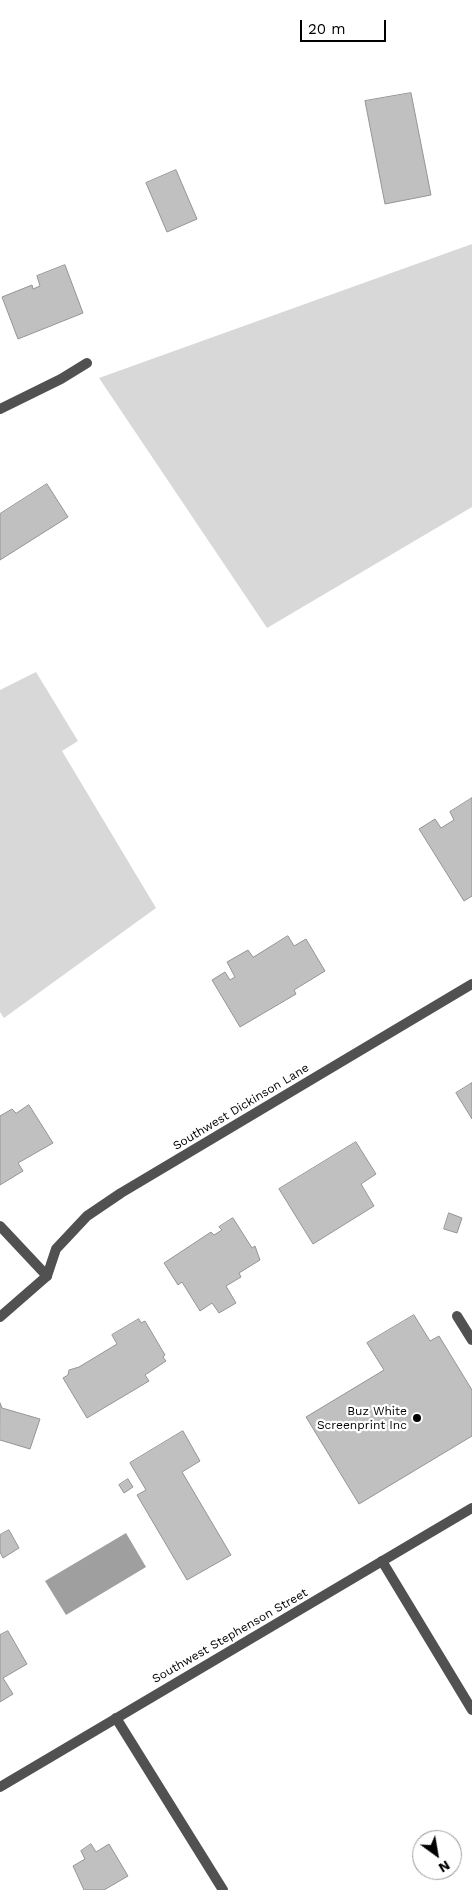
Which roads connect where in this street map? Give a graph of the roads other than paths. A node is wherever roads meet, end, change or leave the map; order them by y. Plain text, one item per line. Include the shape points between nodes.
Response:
1 (87, 363) dead end
2 (0, 409) edge
3 (472, 984) edge
4 (0, 1226) edge
5 (47, 1276) junction
6 (457, 1316) dead end
7 (0, 1317) edge
8 (472, 1340) edge
9 (472, 1508) edge
10 (382, 1561) junction
11 (472, 1710) edge
12 (116, 1718) junction
13 (0, 1786) edge
14 (224, 1890) edge

1 - 2 street
3 - 5 street, Southwest Dickinson Lane via 87,1216 56,1249
4 - 5 street
5 - 7 street
6 - 8 street
9 - 10 street, Southwest Stephenson Street
10 - 11 street
10 - 12 street, Southwest Stephenson Street
12 - 13 street, Southwest Stephenson Street
12 - 14 street

